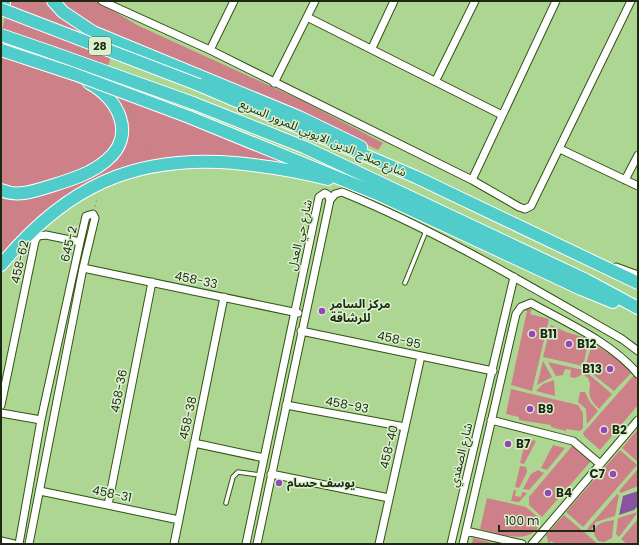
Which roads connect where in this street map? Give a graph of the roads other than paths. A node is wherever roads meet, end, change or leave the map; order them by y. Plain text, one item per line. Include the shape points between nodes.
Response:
1 (53, 1) edge
2 (102, 1) edge
3 (234, 1) edge
4 (315, 1) edge
5 (394, 1) edge
6 (475, 1) edge
7 (556, 1) edge
8 (631, 1) edge
9 (3, 4) edge
10 (307, 17) junction
11 (1, 36) edge
12 (372, 48) junction
13 (1, 50) edge
14 (210, 50) junction
15 (74, 74) junction
16 (436, 80) junction
17 (274, 83) junction
18 (502, 115) junction
19 (560, 149) junction
20 (638, 154) edge
21 (416, 177) junction
22 (472, 180) junction
23 (626, 180) junction
24 (638, 186) edge
25 (1, 190) edge
26 (380, 195) junction
27 (330, 200) junction
28 (421, 213) junction
29 (416, 226) junction
30 (426, 230) junction
31 (80, 242) junction
32 (76, 261) junction
33 (593, 262) junction
34 (1, 265) edge
35 (83, 265) junction
36 (638, 275) edge
37 (514, 277) junction
38 (152, 282) junction
39 (405, 283) dead end
40 (638, 283) edge
41 (224, 297) junction
42 (638, 308) edge
43 (294, 312) junction
44 (638, 312) edge
45 (304, 314) junction
46 (301, 331) junction
47 (638, 351) edge
48 (421, 356) junction
49 (493, 371) junction
50 (638, 374) edge
51 (1, 405) edge
52 (286, 405) junction
53 (1, 413) edge
54 (41, 420) junction
55 (491, 420) junction
56 (638, 420) edge
57 (405, 427) junction
58 (194, 443) junction
59 (264, 458) junction
60 (600, 464) junction
61 (271, 474) junction
62 (260, 475) junction
63 (40, 491) junction
64 (389, 498) junction
65 (226, 503) dead end
66 (108, 504) junction
67 (179, 520) junction
68 (466, 531) junction
69 (1, 541) edge
70 (14, 544) edge
71 (19, 544) edge
72 (29, 544) edge
73 (174, 544) edge
74 (246, 544) edge
75 (257, 544) edge
76 (379, 544) edge
77 (452, 544) edge
78 (463, 544) edge
79 (522, 544) edge
80 (532, 544) edge

1 - 21 highway via 63,12 93,32 311,123
2 - 14 street
3 - 14 street
4 - 10 street
5 - 12 street
6 - 16 street
7 - 18 street
8 - 19 street
9 - 21 highway, شارع صلاح الدين الايوبي للمرور السريع / 28, bridge
10 - 12 street
10 - 17 street
11 - 42 highway, شارع صلاح الدين الايوبي للمرور السريع / 28, bridge via 60,55 311,150 586,280
12 - 16 street
13 - 15 highway, bridge
14 - 17 street
15 - 25 highway, bridge via 104,92 120,114 122,129 113,154 88,172 36,191 20,194
15 - 26 highway, bridge via 189,117
16 - 18 street
17 - 22 street
18 - 22 street
19 - 22 street via 531,206 525,209 519,208
19 - 23 street
20 - 23 street
21 - 33 highway, شارع صلاح الدين الايوبي للمرور السريع
23 - 24 street
26 - 28 highway
26 - 34 highway via 327,179 258,166 177,162 148,166 113,177 69,201 35,228
27 - 29 street via 335,194 342,192
27 - 43 street, شارع حي العدل via 325,193 319,197
27 - 45 street, شارع حي العدل
28 - 29 street
28 - 44 highway via 581,289
29 - 30 street
30 - 37 street
30 - 39 lane
31 - 32 street, 645-2
31 - 35 street, 645-2 via 86,216 93,214 95,218
31 - 51 street, 458-62 via 46,235 38,236 35,241
32 - 35 street, 458-33
32 - 54 street, 645-2
33 - 36 street via 611,265
33 - 40 highway, شارع صلاح الدين الايوبي للمرور السريع
35 - 38 street, 458-33
35 - 63 street, 645-2
37 - 47 street via 622,339
37 - 49 street, شارع الصفدي
38 - 41 street, 458-33
38 - 66 street, 458-36
41 - 43 street, 458-33
41 - 58 street, 458-38
43 - 45 street, 458-33
43 - 59 street, شارع حي العدل
45 - 46 street, شارع حي العدل
46 - 48 street, 458-95
46 - 52 street, شارع حي العدل
48 - 49 street, 458-95
48 - 57 street, 458-40
49 - 77 street, شارع الصفدي
50 - 55 street via 602,344 531,303 526,304 516,314
52 - 57 street, 458-93
52 - 61 street, شارع حي العدل
53 - 54 street
54 - 71 street, 645-2
55 - 60 street via 572,440
55 - 68 street
56 - 60 street
57 - 64 street, 458-40
58 - 59 street
58 - 67 street, 458-38
59 - 62 street, شارع حي العدل
60 - 80 street
61 - 64 street
61 - 75 street, شارع حي العدل
62 - 65 lane via 238,472 233,477
62 - 74 street, شارع حي العدل
63 - 66 street, 458-31
63 - 72 street, 645-2
64 - 76 street, 458-40
66 - 67 street, 458-31
67 - 73 street, 458-38
68 - 78 street
68 - 79 street
69 - 70 street

